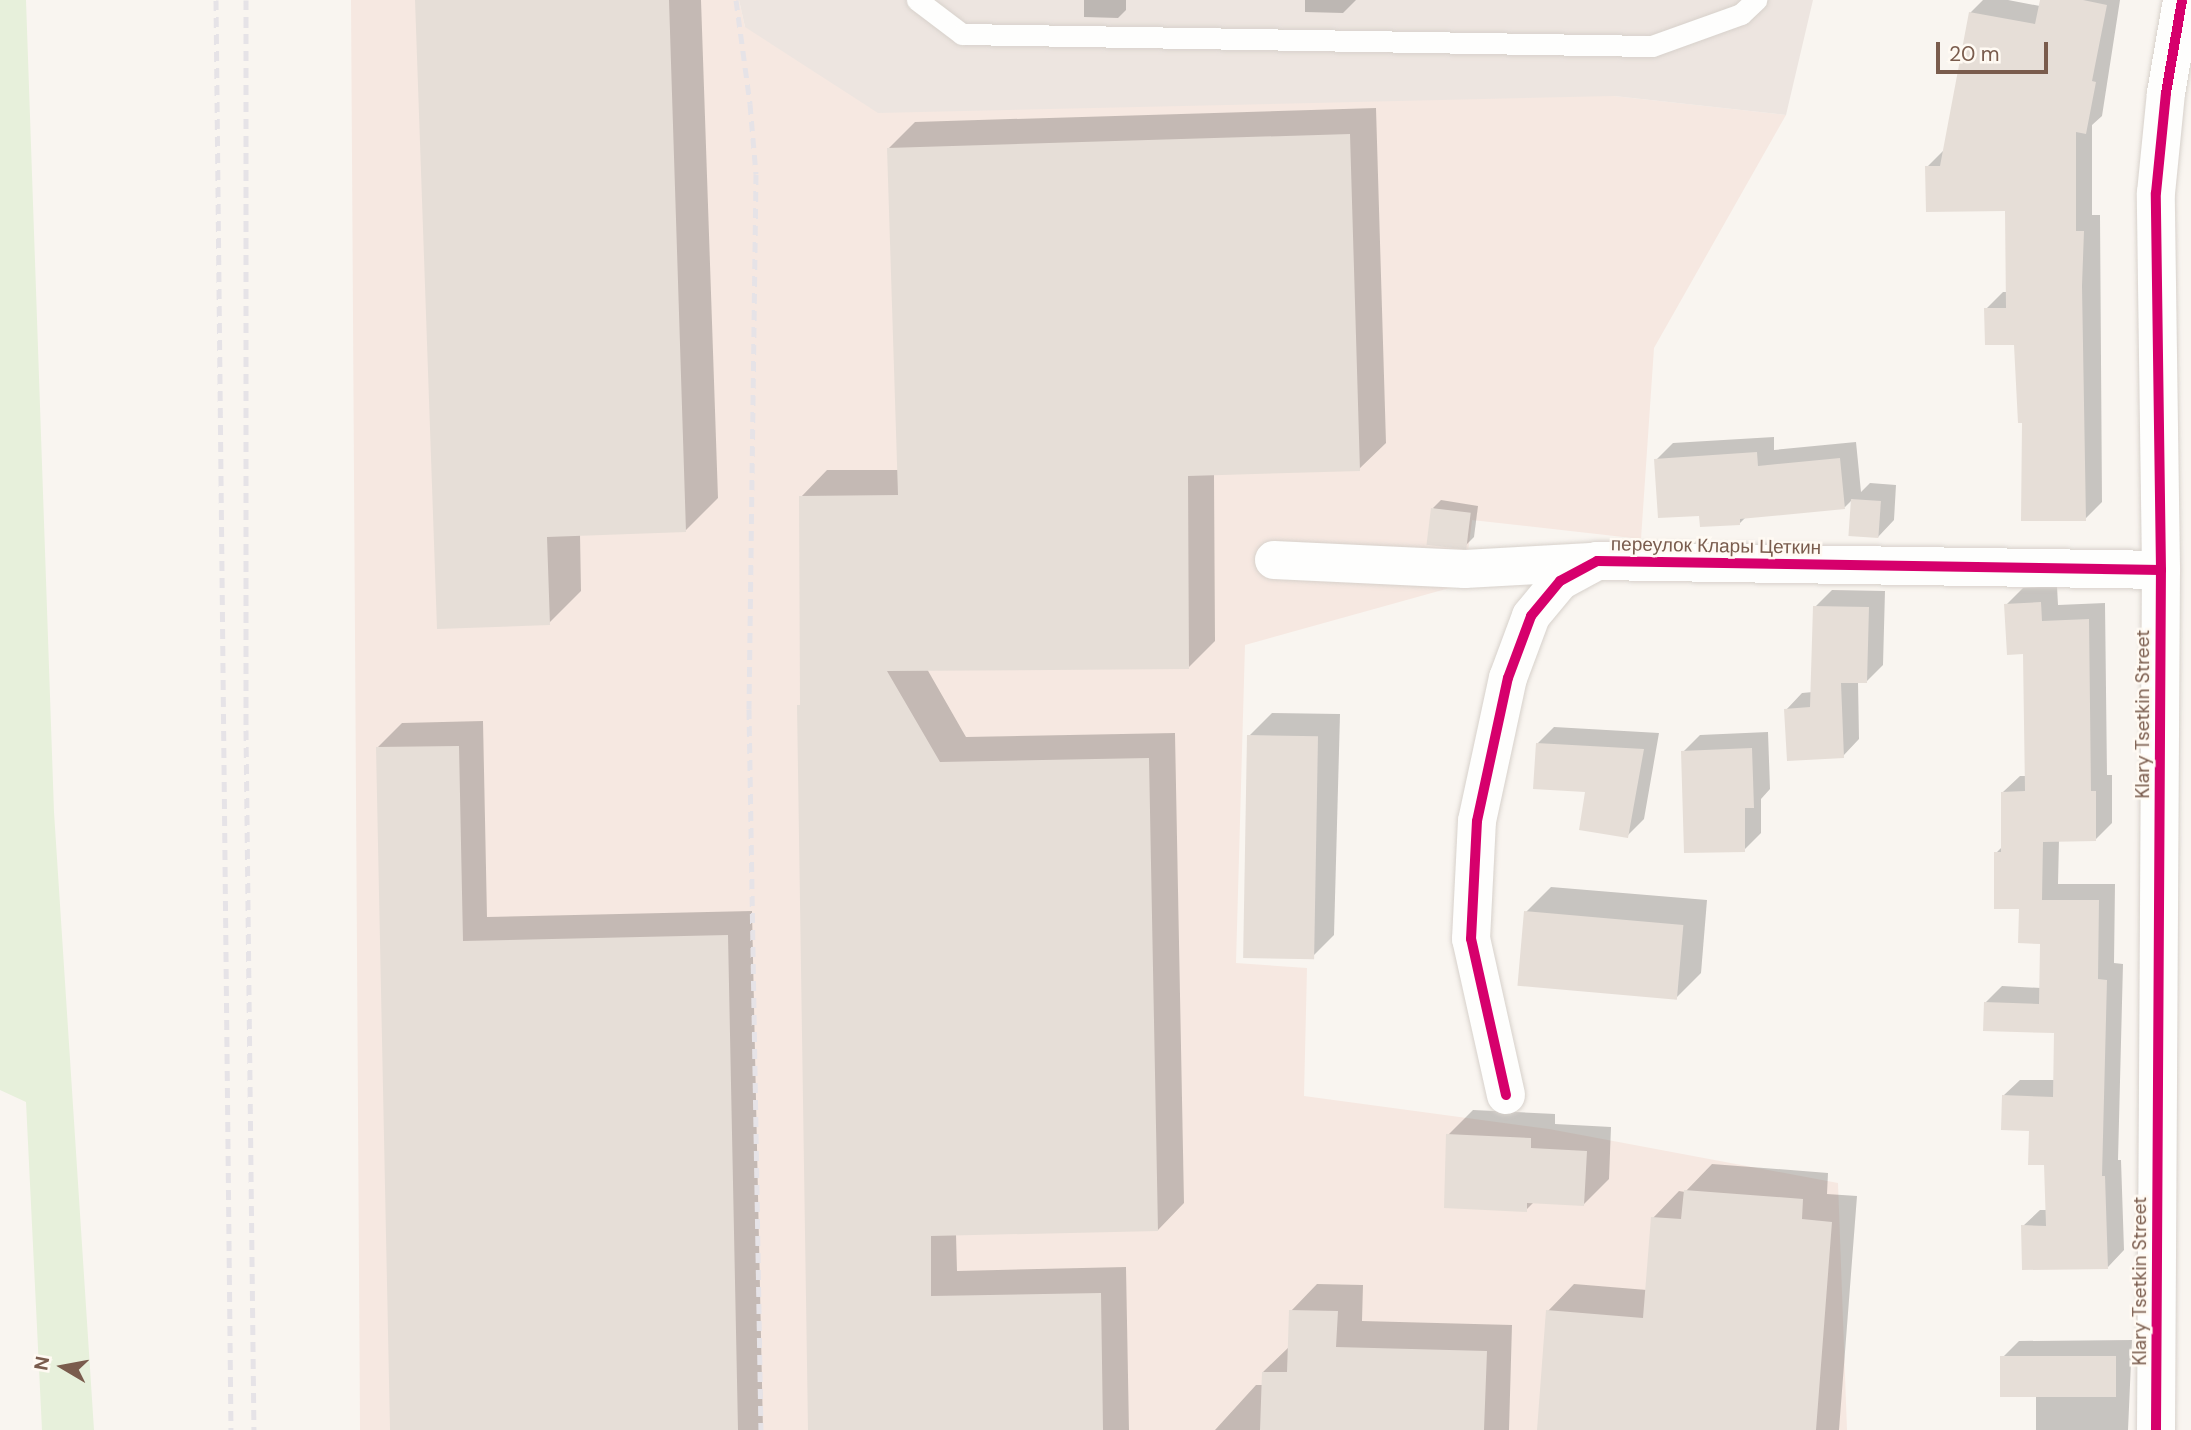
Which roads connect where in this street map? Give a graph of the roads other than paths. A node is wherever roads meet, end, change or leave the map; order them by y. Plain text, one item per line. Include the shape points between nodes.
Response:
1 (917, 0) edge
2 (1756, 0) edge
3 (2182, 0) edge
4 (1274, 561) dead end
5 (1597, 561) junction
6 (2161, 570) junction
7 (1506, 1095) dead end
8 (2156, 1430) edge

1 - 2 lane via 962,34 1652,46 1741,14
3 - 6 street, Klary Tsetkin Street via 2156,193
4 - 5 street via 1465,569
5 - 6 street, переулок Клары Цеткин
5 - 7 street, переулок Клары Цеткин via 1560,581 1531,616 1508,678 1477,821 1471,939
6 - 8 street, Klary Tsetkin Street

